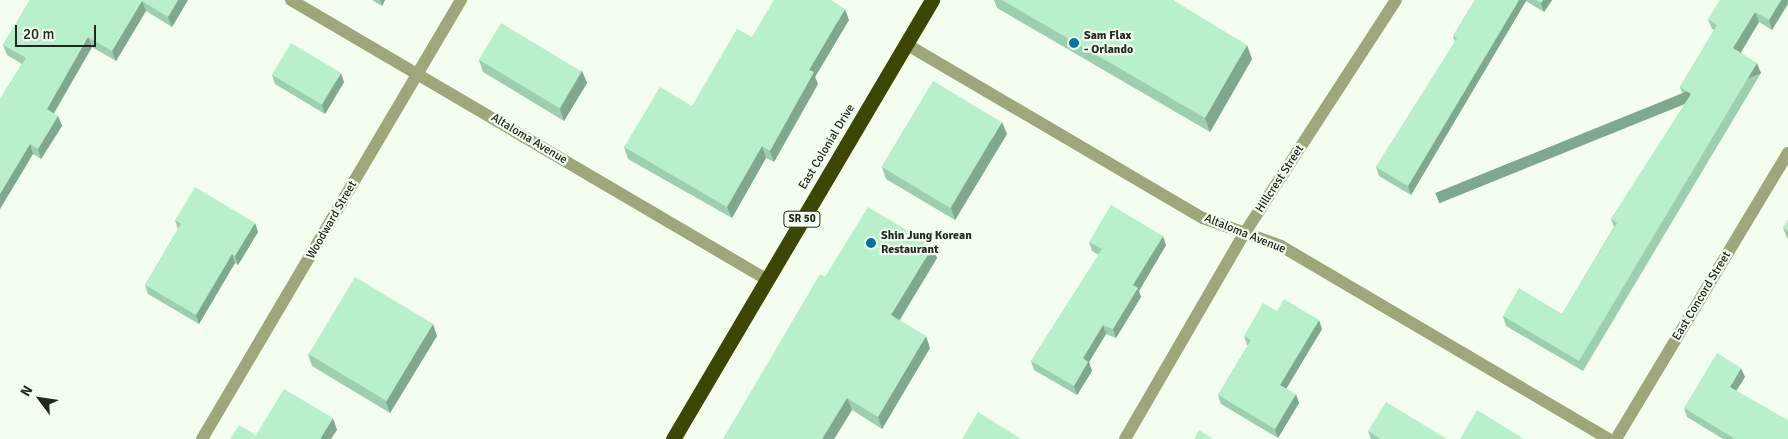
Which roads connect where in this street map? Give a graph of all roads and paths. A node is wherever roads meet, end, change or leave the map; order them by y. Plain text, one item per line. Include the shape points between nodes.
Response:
1 (291, 0) edge
2 (461, 0) edge
3 (932, 0) edge
4 (1396, 0) edge
5 (906, 44) junction
6 (418, 73) junction
7 (1788, 152) edge
8 (1244, 234) junction
9 (766, 279) junction
10 (202, 439) edge
11 (673, 439) edge
12 (1125, 439) edge
13 (1610, 439) edge
14 (1616, 439) edge

1 - 6 street, Altaloma Avenue
2 - 6 street, Woodward Street
3 - 5 highway, East Colonial Drive / SR 50
4 - 8 street, Hillcrest Street
5 - 8 street, Altaloma Avenue via 1203,218
5 - 9 highway, East Colonial Drive / SR 50
6 - 9 street, Altaloma Avenue
6 - 10 street, Woodward Street
7 - 14 street, East Concord Street
8 - 12 street, Hillcrest Street
8 - 13 street, Altaloma Avenue via 1281,246
9 - 11 highway, East Colonial Drive / SR 50

